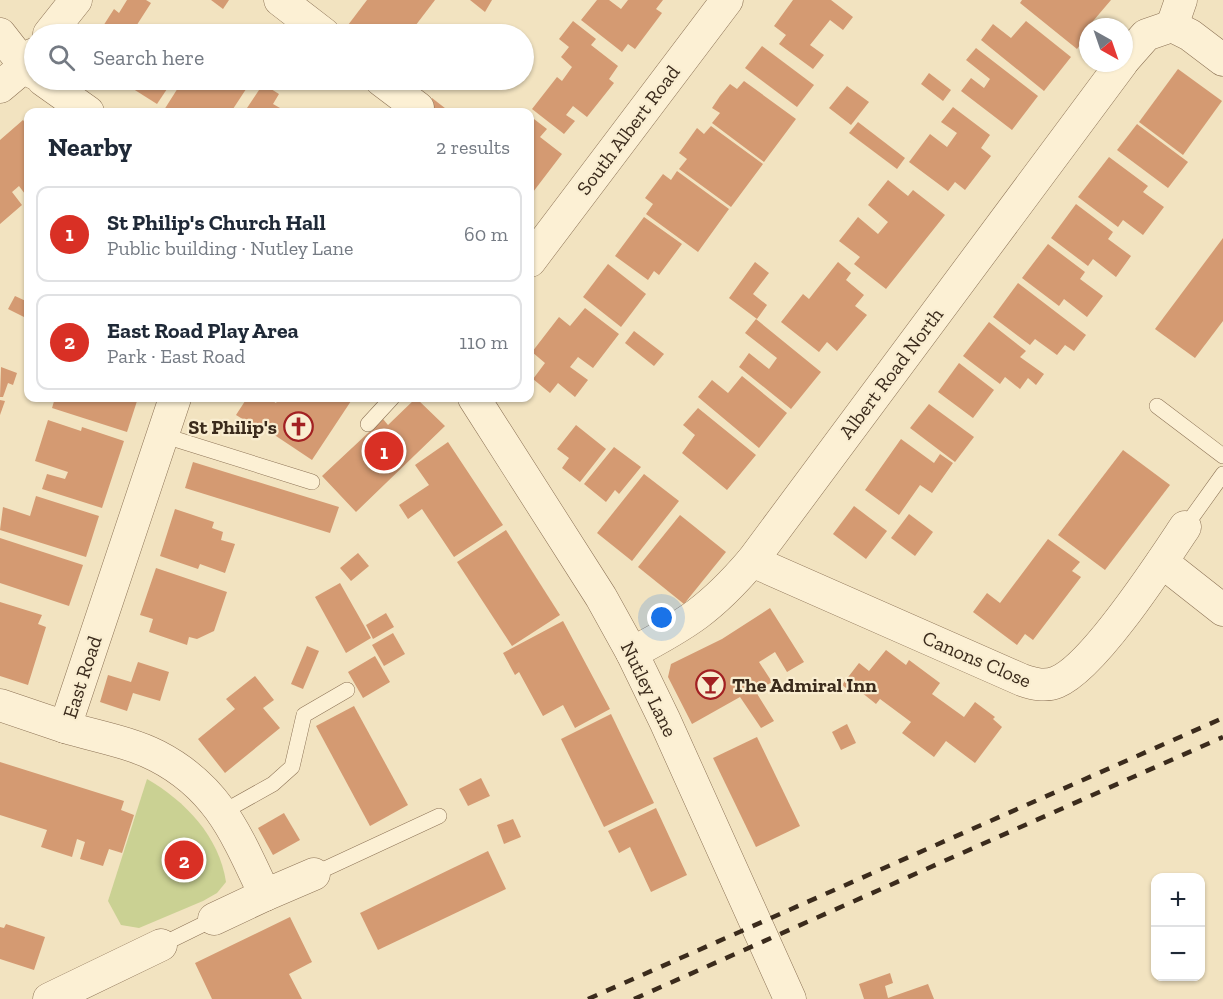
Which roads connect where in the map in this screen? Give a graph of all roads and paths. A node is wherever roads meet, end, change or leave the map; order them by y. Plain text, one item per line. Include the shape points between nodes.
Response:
1 (76, 0) edge
2 (727, 0) edge
3 (290, 3) edge
4 (1177, 13) edge
5 (57, 24) edge
6 (313, 24) edge
7 (1133, 50) edge
8 (24, 60) edge
9 (1223, 60) edge
10 (1116, 72) edge
11 (0, 87) edge
12 (62, 90) edge
13 (394, 90) edge
14 (83, 108) edge
15 (418, 108) dead end
16 (534, 256) edge
17 (174, 402) edge
18 (388, 402) edge
19 (477, 402) edge
20 (1157, 406) dead end
21 (368, 423) dead end
22 (162, 435) junction
23 (1223, 456) edge
24 (1223, 474) edge
25 (312, 482) dead end
26 (1185, 527) joint
27 (752, 561) junction
28 (1162, 562) junction
29 (1223, 609) edge
30 (632, 653) junction
31 (347, 690) dead end
32 (0, 705) edge
33 (65, 727) junction
34 (223, 812) junction
35 (440, 816) dead end
36 (314, 874) joint
37 (265, 895) junction
38 (214, 919) joint
39 (161, 945) joint
40 (50, 999) edge
41 (790, 999) edge

1 - 5 street
2 - 16 street, South Albert Road
3 - 6 street
4 - 7 street, Albert Road North via 1146,35
4 - 9 street, Albert Road North via 1191,34
8 - 11 street
10 - 27 street, Albert Road North
12 - 14 street
13 - 15 street
17 - 22 street, East Road
18 - 21 lane
19 - 30 street, Nutley Lane via 601,597
20 - 23 lane
22 - 25 lane
22 - 33 street, East Road
24 - 26 lane
26 - 28 street, Canons Close
27 - 28 street, Canons Close via 1011,676 1040,685 1056,683 1086,663
27 - 30 street, Albert Road North via 707,610
28 - 29 street
30 - 41 street, Nutley Lane
31 - 34 lane via 304,715 292,767 273,784
32 - 33 street
33 - 34 street, East Road via 155,755 204,789
34 - 37 street, East Road
35 - 36 lane
36 - 37 street
37 - 38 street
38 - 39 lane
39 - 40 street

